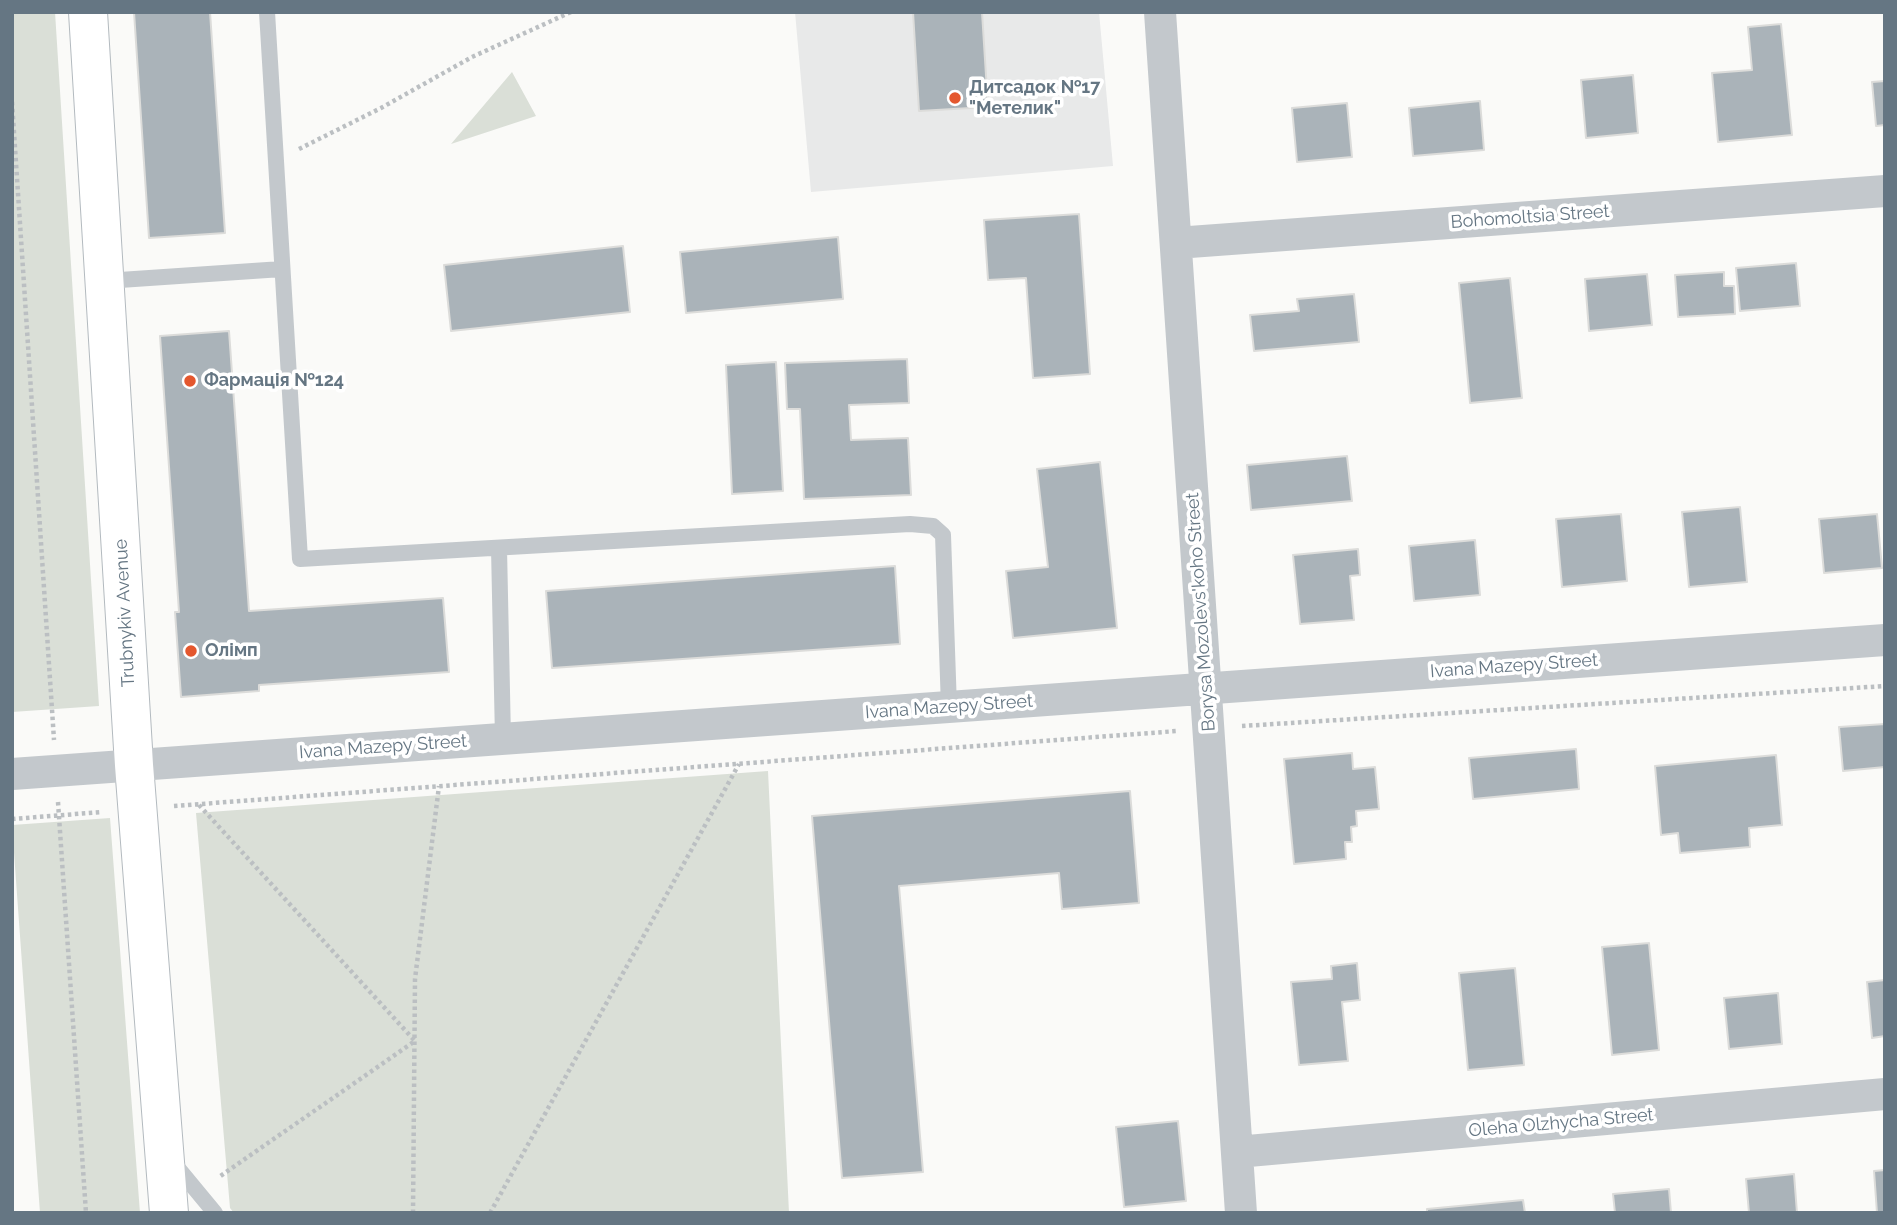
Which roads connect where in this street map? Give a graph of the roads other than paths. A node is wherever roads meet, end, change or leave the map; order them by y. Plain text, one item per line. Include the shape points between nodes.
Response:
1 (88, 12) edge
2 (267, 12) edge
3 (1160, 12) edge
4 (1885, 191) edge
5 (1176, 243) junction
6 (282, 269) junction
7 (105, 281) junction
8 (499, 548) junction
9 (1885, 639) edge
10 (1206, 688) junction
11 (949, 707) junction
12 (503, 739) junction
13 (134, 765) junction
14 (12, 774) edge
15 (1885, 1094) edge
16 (164, 1151) junction
17 (1237, 1152) junction
18 (169, 1213) edge
19 (215, 1213) edge
20 (1241, 1213) edge

1 - 7 main road, Trubnykiv Avenue
2 - 6 lane
3 - 5 street, Borysa Mozolevs'koho Street
4 - 5 street, Bohomoltsia Street
5 - 10 street, Borysa Mozolevs'koho Street
6 - 7 lane
6 - 8 lane via 300,559
7 - 13 main road, Trubnykiv Avenue
8 - 11 lane via 933,526 943,535
8 - 12 lane
9 - 10 street, Ivana Mazepy Street
10 - 11 street, Ivana Mazepy Street
10 - 17 street, Borysa Mozolevs'koho Street
11 - 12 street, Ivana Mazepy Street
12 - 13 street, Ivana Mazepy Street
13 - 14 street, Ivana Mazepy Street
13 - 16 main road, Trubnykiv Avenue
15 - 17 street, Oleha Olzhycha Street
16 - 18 main road, Trubnykiv Avenue
16 - 19 lane
17 - 20 street, Borysa Mozolevs'koho Street

